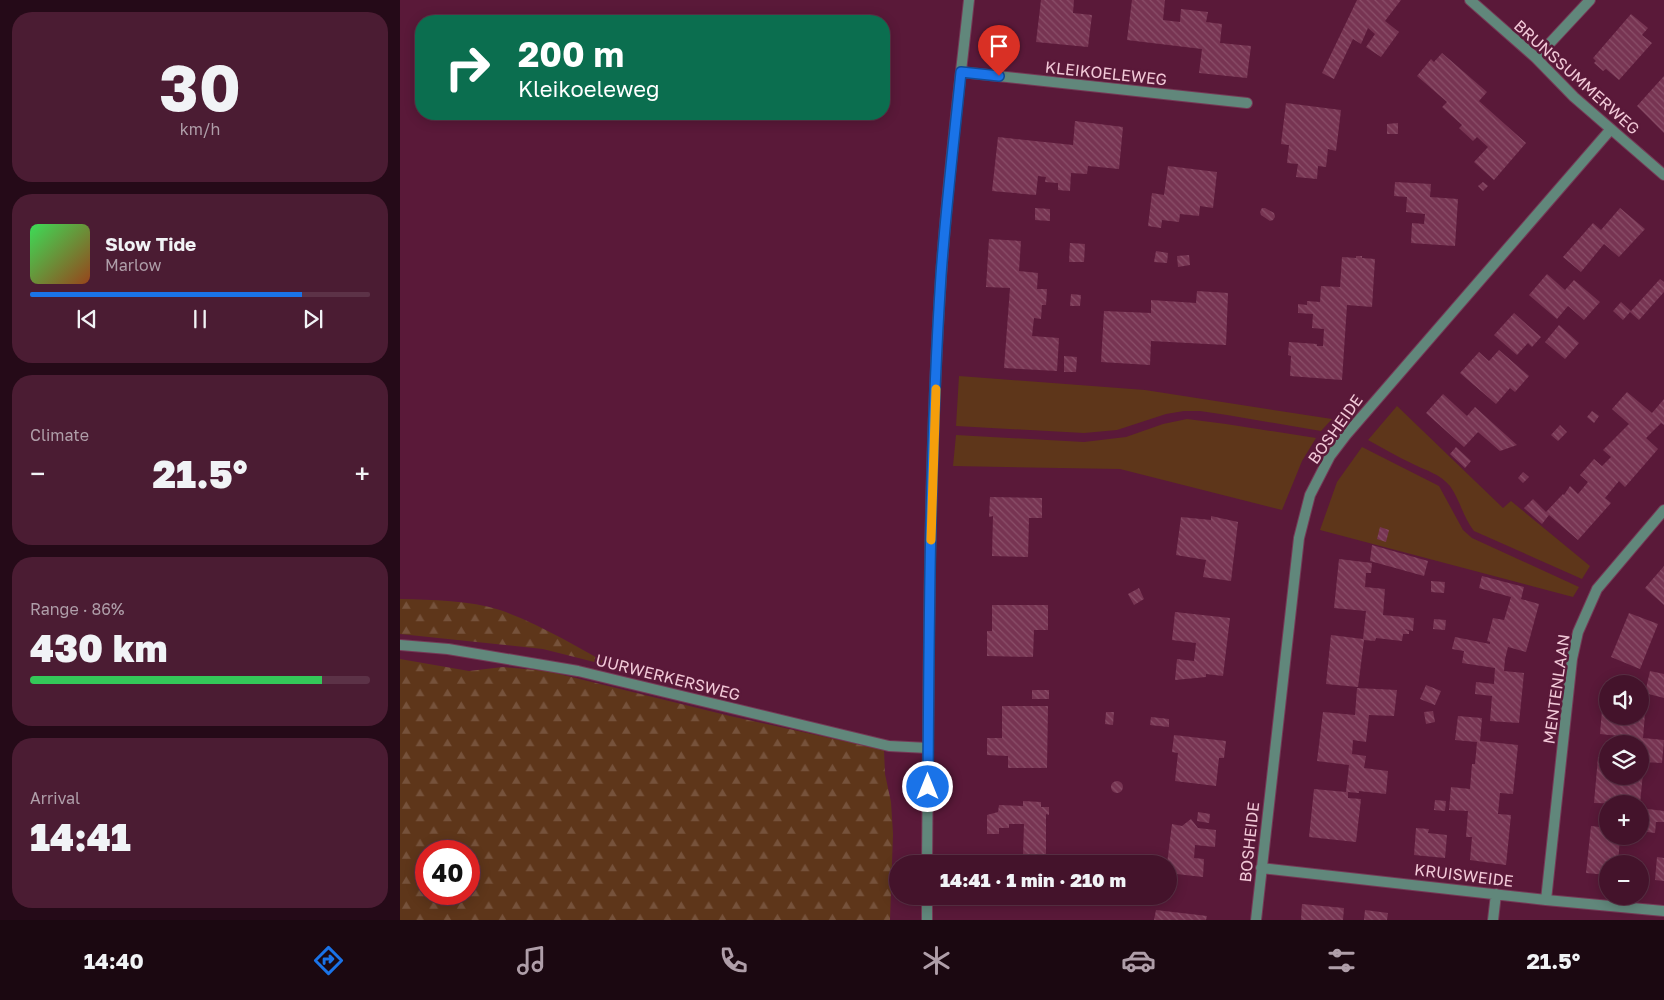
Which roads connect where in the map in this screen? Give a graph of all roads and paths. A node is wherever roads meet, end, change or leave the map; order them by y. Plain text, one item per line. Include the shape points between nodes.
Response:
1 (969, 0) edge
2 (1470, 0) edge
3 (1590, 0) edge
4 (1536, 58) junction
5 (961, 72) junction
6 (1247, 103) dead end
7 (1611, 129) junction
8 (1664, 175) edge
9 (1664, 510) edge
10 (400, 645) edge
11 (928, 748) junction
12 (927, 855) edge
13 (1261, 868) junction
14 (1496, 894) junction
15 (1546, 900) junction
16 (927, 905) edge
17 (1664, 911) edge
18 (927, 920) edge
19 (1256, 920) edge
20 (1493, 920) edge

1 - 5 street
2 - 4 street, BRUNSSUMMERWEG
3 - 4 street
4 - 7 street, BRUNSSUMMERWEG
5 - 6 street, KLEIKOELEWEG
5 - 11 street via 949,175 937,343 929,589
7 - 8 street, BRUNSSUMMERWEG
7 - 13 street, BOSHEIDE via 1346,435 1326,462 1310,494 1299,538
9 - 15 street, MENTENLAAN via 1597,589 1578,632 1572,659
10 - 11 street, UURWERKERSWEG via 448,649 578,671 889,746
11 - 12 street
13 - 14 street, KRUISWEIDE
13 - 19 street, BOSHEIDE
14 - 15 street, KRUISWEIDE
14 - 20 street
15 - 17 street, KRUISWEIDE
16 - 18 street

